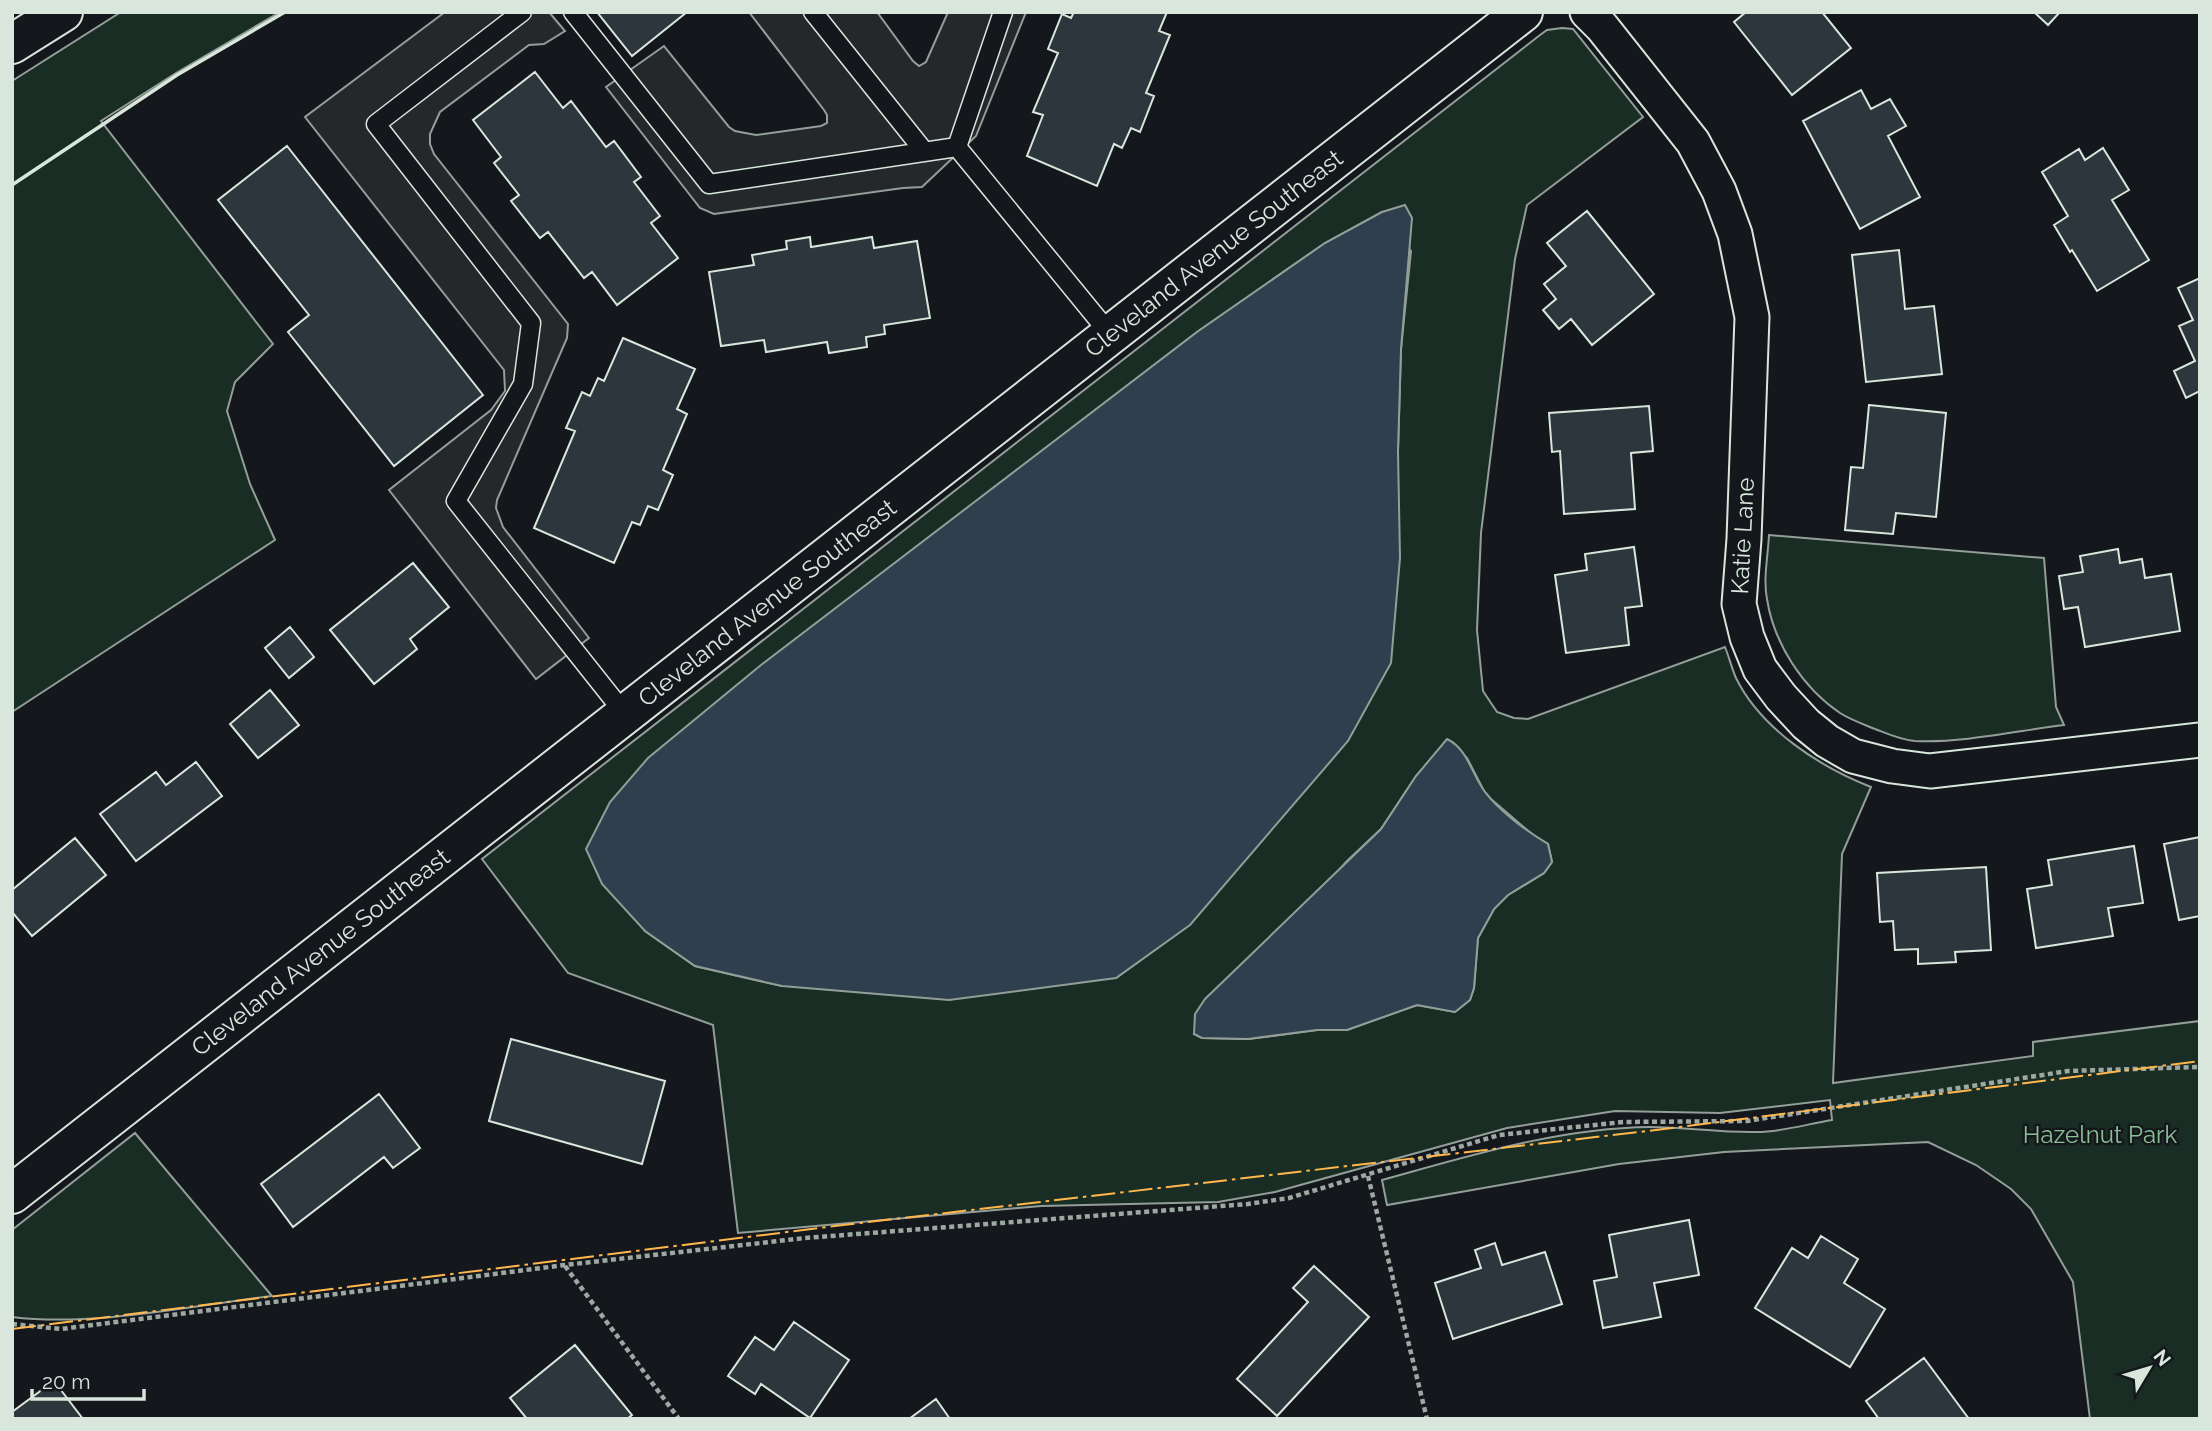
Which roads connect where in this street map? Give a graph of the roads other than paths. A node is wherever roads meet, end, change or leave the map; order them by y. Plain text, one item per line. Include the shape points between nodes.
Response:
1 (63, 12) edge
2 (522, 12) edge
3 (573, 12) edge
4 (813, 12) edge
5 (1003, 12) edge
6 (1523, 12) edge
7 (1587, 12) edge
8 (12, 44) edge
9 (957, 147) junction
10 (924, 151) junction
11 (1110, 334) junction
12 (625, 714) junction
13 (2200, 740) edge
14 (12, 1194) edge

1 - 8 main road
2 - 12 lane via 376,124 531,323 523,384 456,501
3 - 10 lane via 709,184
4 - 10 lane
5 - 9 lane
6 - 11 main road, Cleveland Avenue Southeast
7 - 13 street, Katie Lane via 1693,142 1735,233 1752,317 1739,604 1760,669 1781,697 1806,724 1853,757 1930,771
9 - 10 lane
9 - 11 lane
11 - 12 main road, Cleveland Avenue Southeast
12 - 14 main road, Cleveland Avenue Southeast

